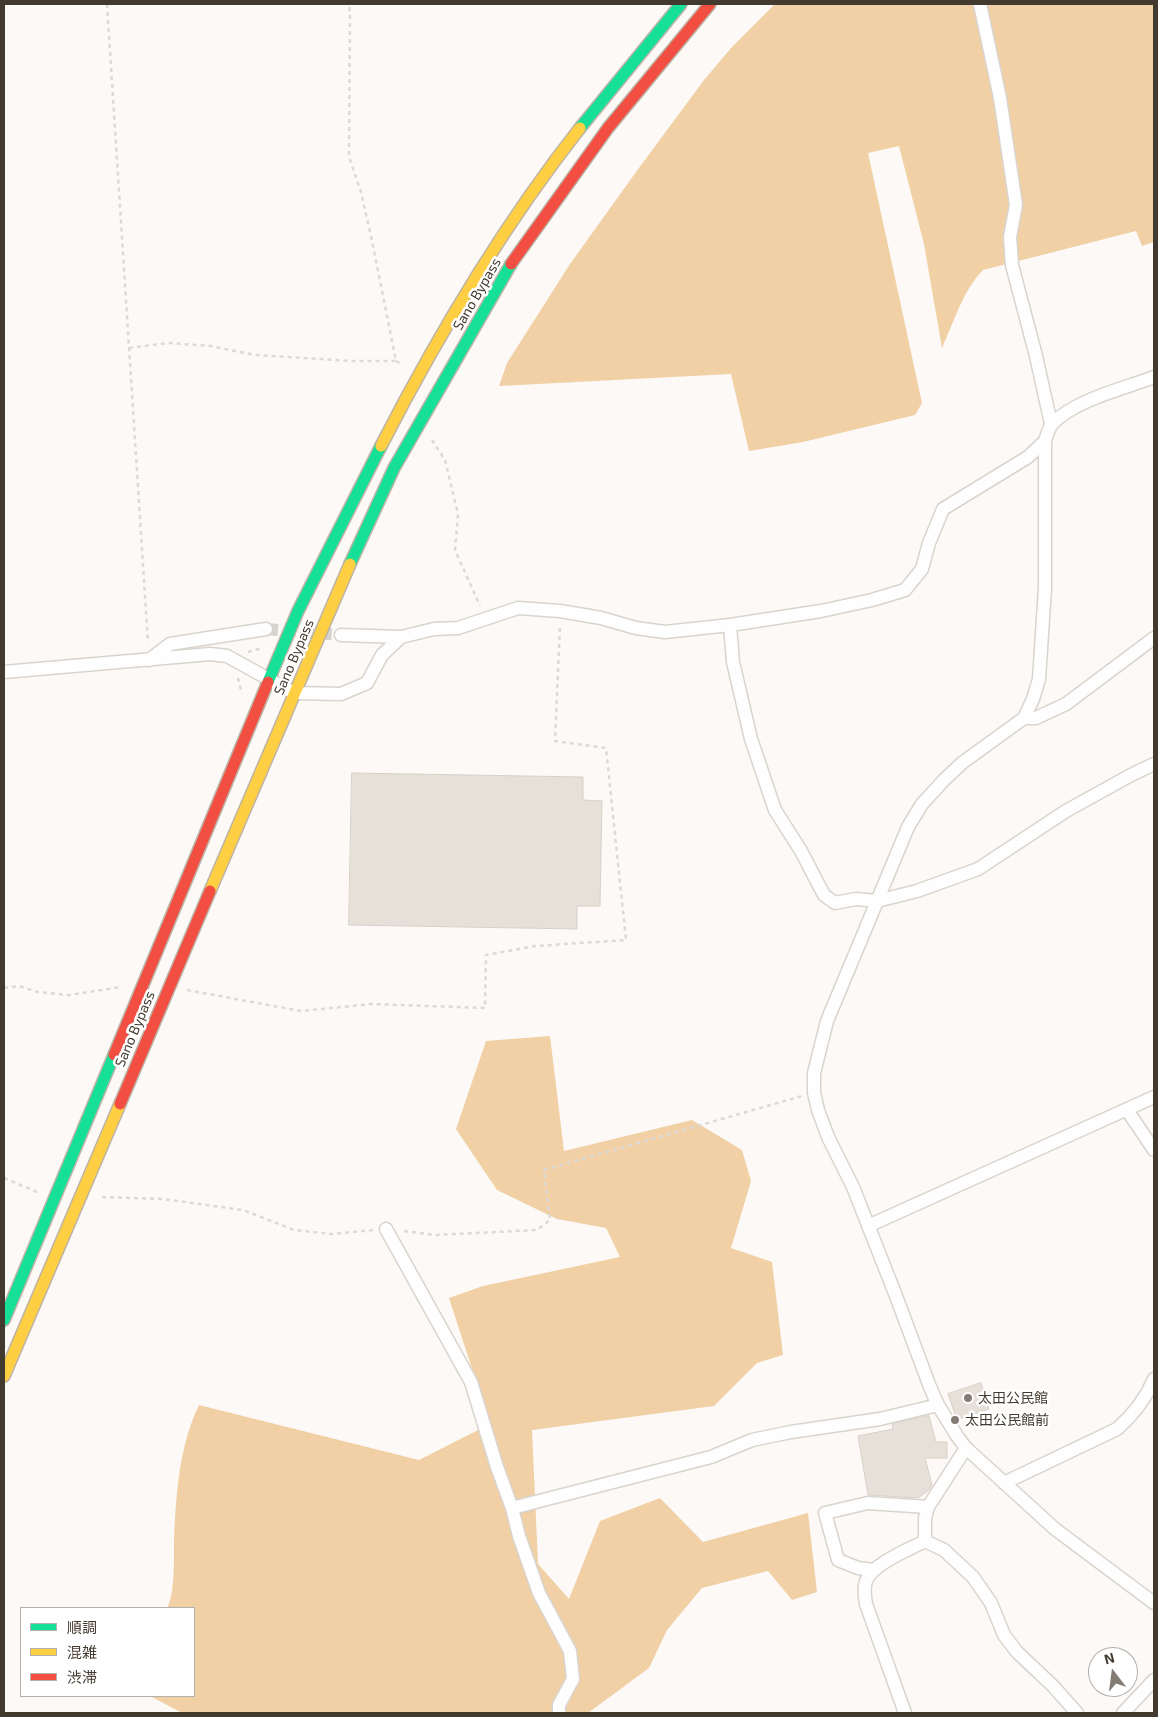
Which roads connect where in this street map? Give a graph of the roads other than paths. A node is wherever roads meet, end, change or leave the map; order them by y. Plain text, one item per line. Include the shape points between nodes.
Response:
1 (681, 4) edge
2 (710, 4) edge
3 (980, 4) edge
4 (1154, 378) edge
5 (1051, 424) junction
6 (1045, 440) junction
7 (730, 625) junction
8 (266, 630) tunnel mouth
9 (340, 635) tunnel mouth
10 (401, 637) junction
11 (1154, 638) edge
12 (149, 660) junction
13 (4, 672) edge
14 (269, 679) junction
15 (294, 693) junction
16 (1024, 718) junction
17 (1154, 764) edge
18 (877, 901) junction
19 (1154, 1097) edge
20 (1127, 1110) junction
21 (1154, 1150) edge
22 (868, 1226) junction
23 (386, 1229) road end
24 (4, 1320) edge
25 (4, 1376) edge
26 (1154, 1379) edge
27 (938, 1405) junction
28 (966, 1448) junction
29 (1004, 1483) junction
30 (928, 1507) junction
31 (512, 1508) junction
32 (925, 1541) junction
33 (874, 1570) junction
34 (1154, 1603) edge
35 (1154, 1680) edge
36 (559, 1713) edge
37 (905, 1713) edge
38 (1077, 1713) edge
39 (1123, 1713) edge

1 - 14 highway, Sano Bypass via 624,70 484,264 419,374 342,520
2 - 15 highway, Sano Bypass via 608,128 513,260 394,468
3 - 5 street via 1000,98 1016,205 1010,237 1012,265
4 - 5 street via 1086,402
5 - 6 street
6 - 7 street via 1028,457 943,509 922,569 905,590 820,611
6 - 16 street via 1045,588 1039,679
7 - 10 street via 665,632 560,611 518,608 458,628 434,629
7 - 18 street via 733,662 751,739 775,810 824,894 835,903 856,899
8 - 12 street via 170,644
9 - 10 street
10 - 15 street via 382,655 367,683 341,694
11 - 16 street via 1066,704 1036,718
12 - 13 street
12 - 14 street via 210,654 227,656
14 - 15 street
14 - 24 highway, Sano Bypass
15 - 25 highway, Sano Bypass
16 - 18 street via 962,763 922,804 908,827
17 - 18 street via 1066,811 978,869 917,891
18 - 22 street via 826,1021 814,1073 814,1093 821,1119
19 - 20 street
20 - 21 street
20 - 22 street
22 - 27 street
23 - 31 street via 471,1382 496,1467
26 - 29 street via 1131,1416 1117,1429
27 - 28 street
27 - 31 street via 880,1419 752,1440 711,1457
28 - 29 street
28 - 30 street
29 - 34 street via 1055,1528
30 - 32 street
30 - 33 street via 868,1503 825,1513 838,1560
31 - 36 street via 539,1593 570,1651 573,1679 559,1705
32 - 33 street
32 - 38 street via 944,1550 973,1577 991,1603 1004,1635
33 - 37 street via 866,1579 866,1604
35 - 39 street

